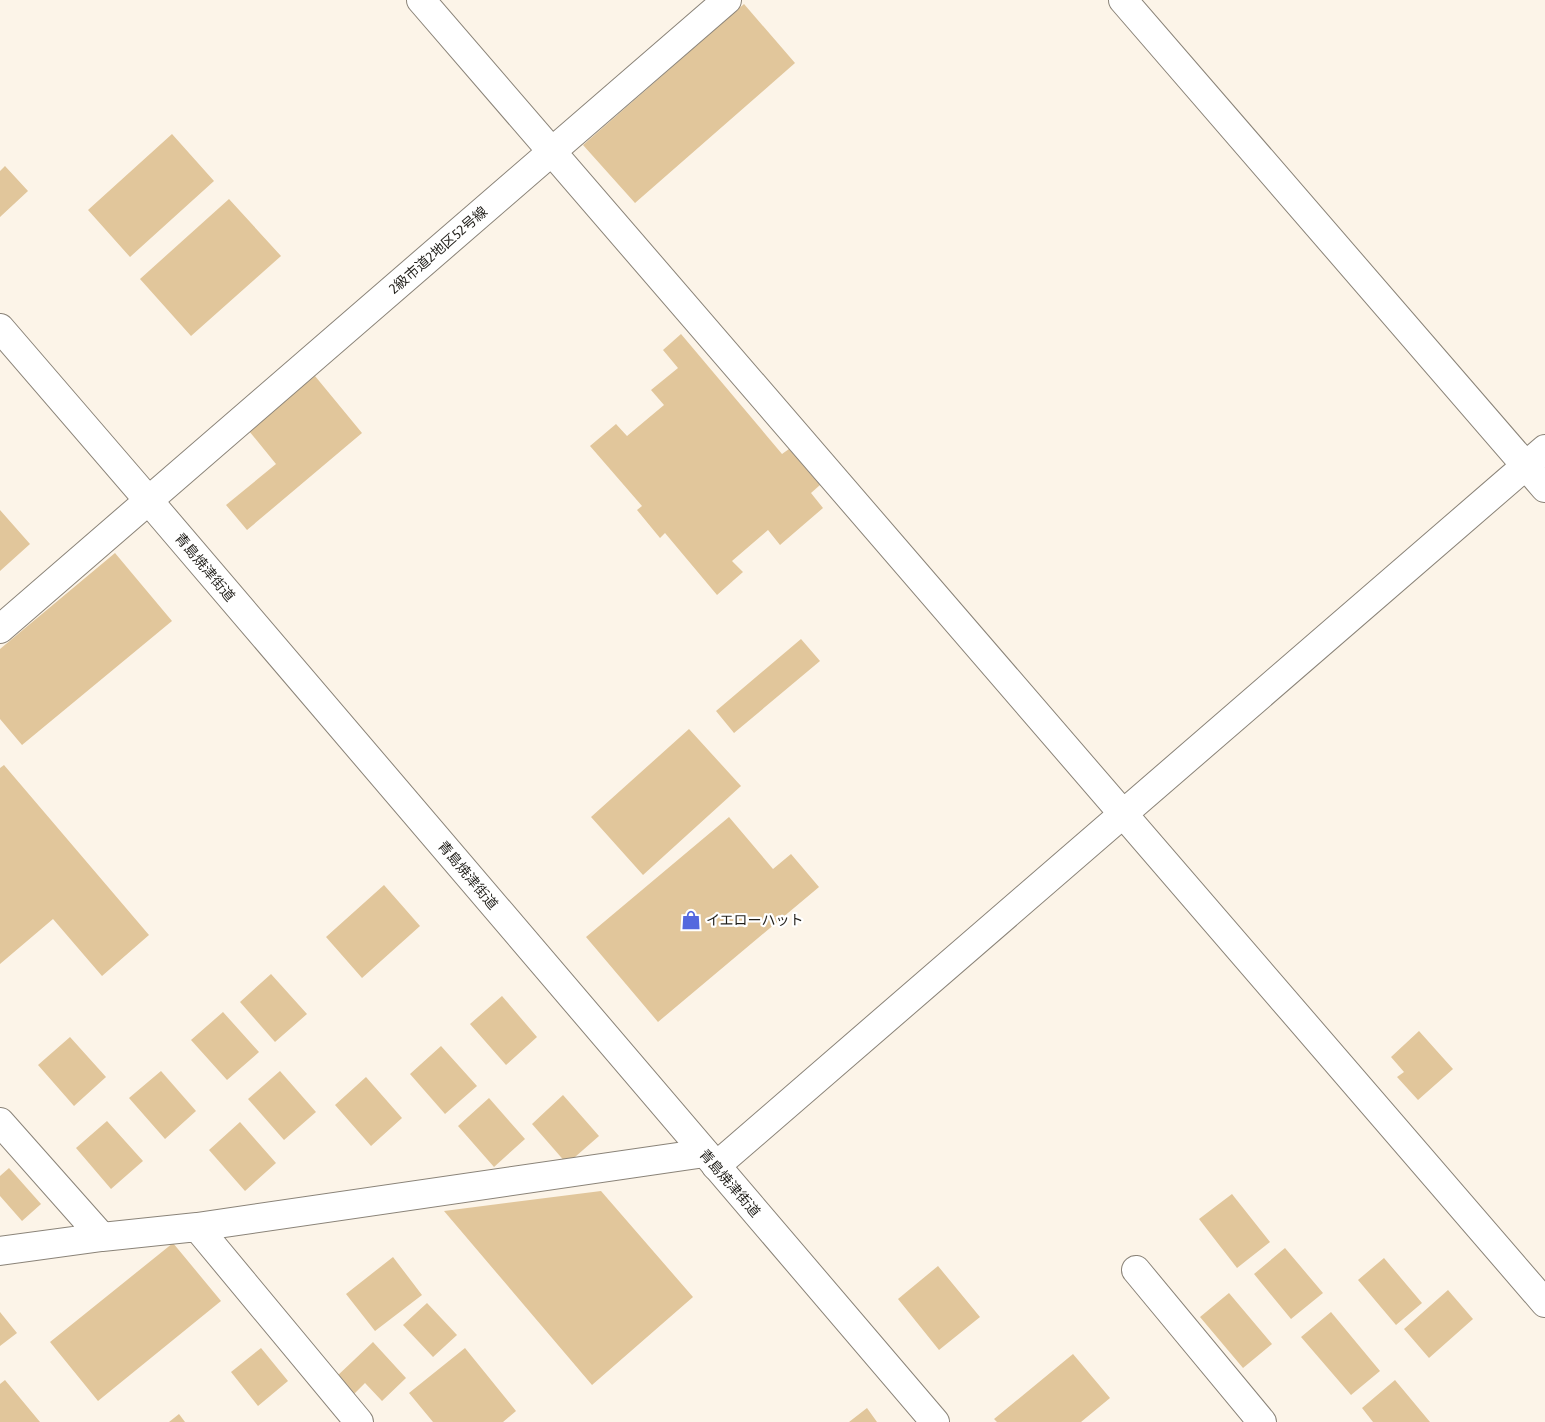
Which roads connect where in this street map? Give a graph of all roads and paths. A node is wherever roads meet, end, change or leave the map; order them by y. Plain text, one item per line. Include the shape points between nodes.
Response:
1 (421, 0) edge
2 (727, 0) edge
3 (1123, 0) edge
4 (552, 152) junction
5 (0, 328) edge
6 (1535, 457) edge
7 (1545, 488) edge
8 (149, 501) junction
9 (0, 629) edge
10 (1123, 814) junction
11 (0, 1122) edge
12 (711, 1160) junction
13 (197, 1227) junction
14 (102, 1237) junction
15 (0, 1251) edge
16 (1136, 1270) dead end
17 (1545, 1303) edge
18 (359, 1422) edge
19 (935, 1422) edge
20 (1262, 1422) edge

1 - 4 street
2 - 4 street, 2級市道2地区52号線
3 - 6 street
4 - 8 street, 2級市道2地区52号線
4 - 10 street
5 - 8 street, 青島焼津街道
6 - 7 street
6 - 10 street
8 - 9 street, 2級市道2地区52号線
8 - 12 street, 青島焼津街道
10 - 12 street
10 - 17 street
11 - 14 street
12 - 13 street
12 - 19 street, 青島焼津街道
13 - 14 street
13 - 18 street
14 - 15 street
16 - 20 street

